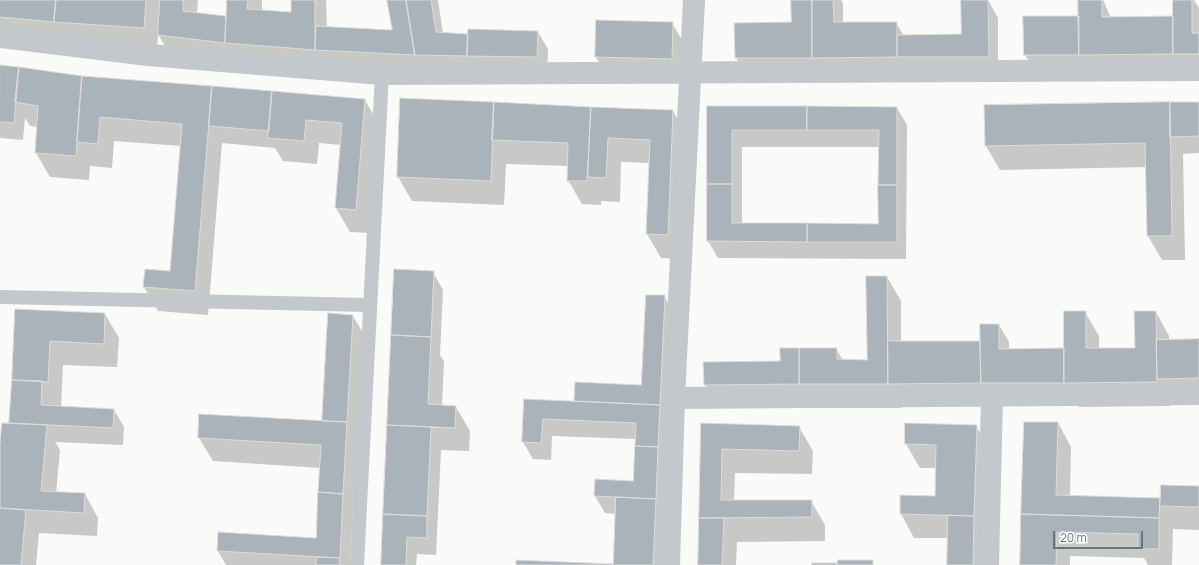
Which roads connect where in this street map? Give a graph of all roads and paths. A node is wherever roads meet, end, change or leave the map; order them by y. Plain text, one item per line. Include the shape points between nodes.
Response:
1 (694, 0) edge
2 (0, 37) edge
3 (1199, 70) edge
4 (382, 74) junction
5 (690, 74) junction
6 (0, 297) edge
7 (370, 305) junction
8 (1199, 394) edge
9 (992, 397) junction
10 (674, 398) junction
11 (357, 565) edge
12 (669, 565) edge
13 (988, 565) edge

1 - 5 street
2 - 4 street via 148,55
3 - 5 street
4 - 5 street
4 - 7 lane
5 - 10 street
6 - 7 lane
7 - 11 lane
8 - 9 street
9 - 10 street
9 - 13 street
10 - 12 street

